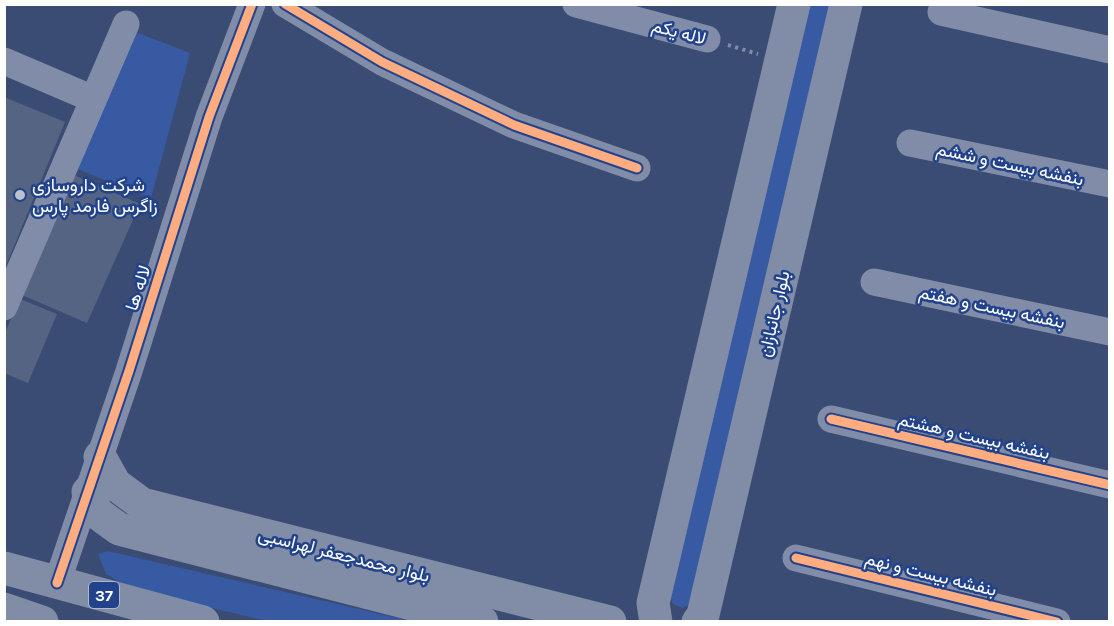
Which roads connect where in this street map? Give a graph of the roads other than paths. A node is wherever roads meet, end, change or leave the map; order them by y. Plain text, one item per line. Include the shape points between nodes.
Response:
1 (252, 4) edge
2 (285, 4) edge
3 (576, 4) edge
4 (794, 4) edge
5 (846, 4) edge
6 (941, 12) dead end
7 (126, 24) dead end
8 (707, 39) road end
9 (1110, 50) edge
10 (4, 61) edge
11 (93, 99) junction
12 (910, 143) dead end
13 (637, 168) dead end
14 (1110, 184) edge
15 (874, 282) dead end
16 (4, 307) edge
17 (1110, 332) edge
18 (831, 419) dead end
19 (100, 457) junction
20 (1110, 485) edge
21 (88, 492) junction
22 (796, 558) dead end
23 (4, 568) edge
24 (57, 583) junction
25 (4, 609) edge
26 (42, 621) edge
27 (203, 621) edge
28 (482, 621) edge
29 (610, 621) edge
30 (656, 621) edge
31 (698, 621) edge
32 (1057, 621) edge

1 - 19 street, لاله ها via 209,117
2 - 13 street via 382,62 514,125
3 - 8 street, لاله یکم
4 - 30 main road via 653,603
5 - 31 main road, بلوار جانبازان via 703,615
6 - 9 street
7 - 11 street
10 - 11 street
11 - 16 street
12 - 14 street, بنفشه بیست و ششم
15 - 17 street, بنفشه بیست و هفتم
18 - 20 street, بنفشه بیست و هشتم
19 - 21 street, لاله ها
19 - 29 main road, بلوار محمدجعفر لهراسبی via 115,484 142,504
21 - 24 street, لاله ها
21 - 28 main road, بلوار محمدجعفر لهراسبی via 97,513 119,530
22 - 32 street, بنفشه بیست و نهم
23 - 24 main road, 37
24 - 27 main road, 37
25 - 26 main road

